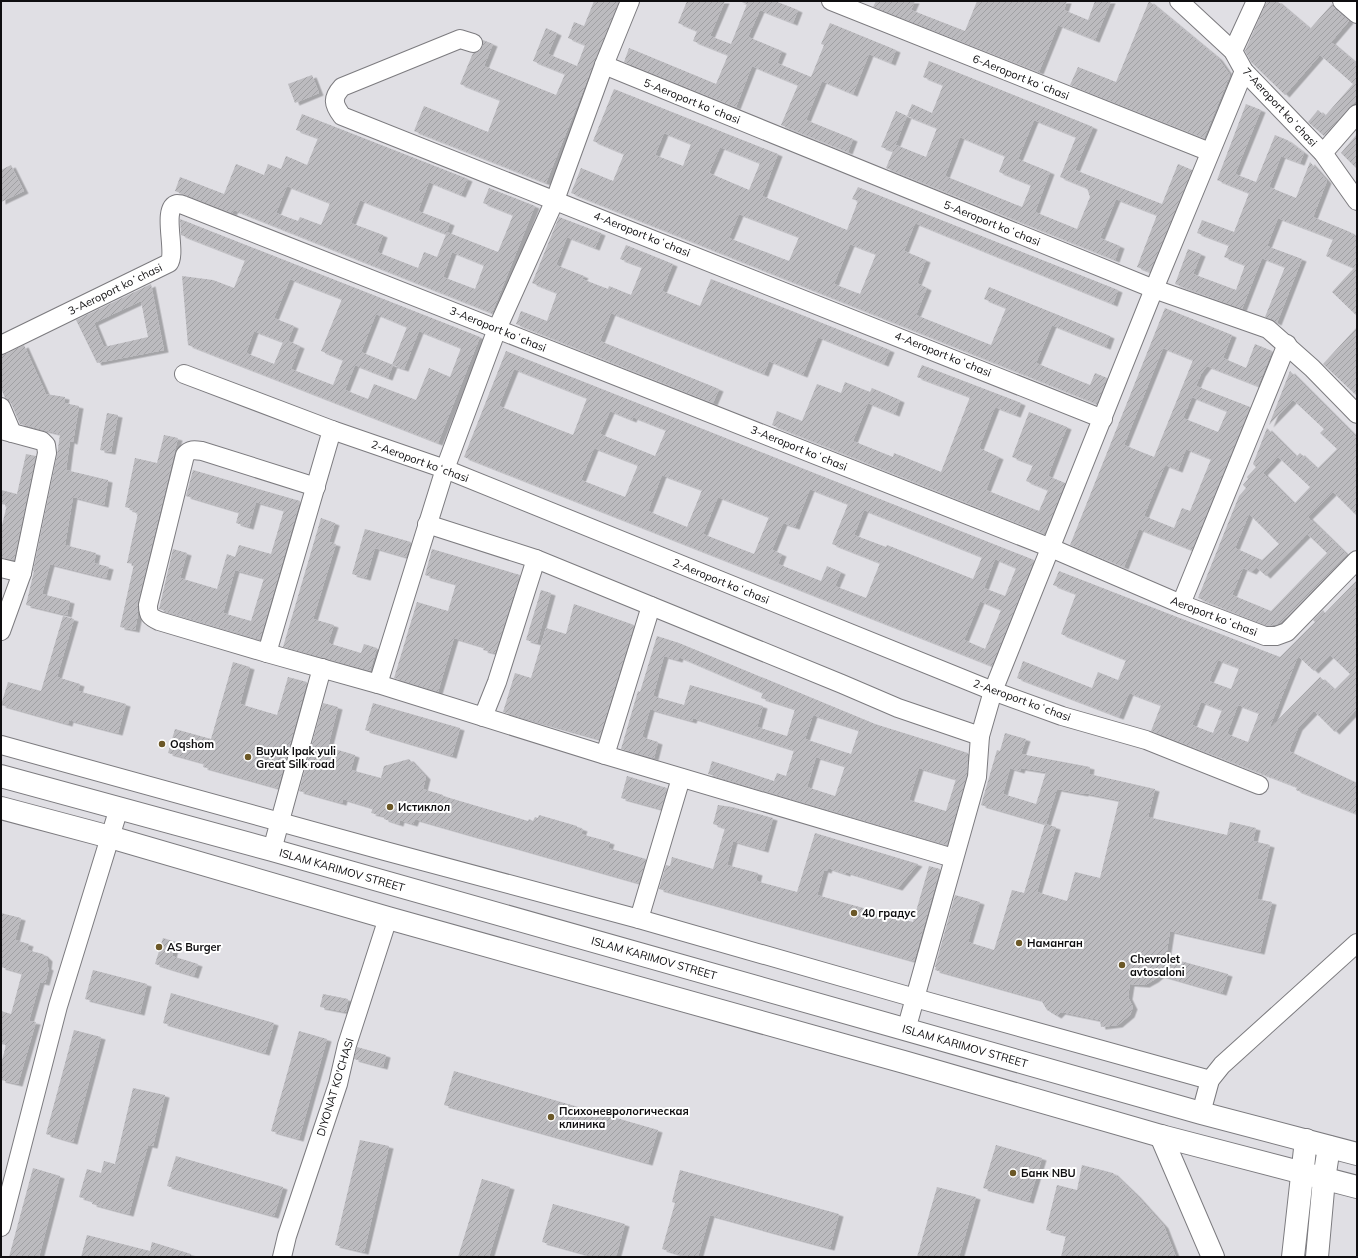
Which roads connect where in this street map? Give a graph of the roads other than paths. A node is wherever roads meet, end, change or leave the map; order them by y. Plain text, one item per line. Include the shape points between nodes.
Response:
1 (630, 1) edge
2 (831, 1) edge
3 (1180, 1) edge
4 (1256, 1) edge
5 (1342, 1) edge
6 (1357, 14) edge
7 (473, 43) dead end
8 (1233, 51) junction
9 (604, 65) junction
10 (1244, 71) junction
11 (1357, 114) edge
12 (1210, 152) junction
13 (1323, 153) junction
14 (555, 200) junction
15 (1357, 201) edge
16 (1154, 289) junction
17 (497, 329) junction
18 (1287, 344) junction
19 (1, 345) edge
20 (184, 374) dead end
21 (1, 407) edge
22 (1357, 414) edge
23 (1103, 419) junction
24 (332, 430) junction
25 (7, 432) edge
26 (445, 469) junction
27 (316, 487) junction
28 (428, 524) junction
29 (1051, 548) junction
30 (536, 559) junction
31 (1357, 560) edge
32 (1, 568) edge
33 (22, 574) junction
34 (1181, 604) junction
35 (651, 606) junction
36 (1, 631) edge
37 (267, 653) junction
38 (322, 668) junction
39 (378, 684) junction
40 (993, 691) junction
41 (483, 717) junction
42 (980, 736) junction
43 (1, 745) edge
44 (605, 755) junction
45 (1, 776) edge
46 (681, 778) junction
47 (1259, 785) dead end
48 (1, 808) edge
49 (119, 808) junction
50 (280, 821) junction
51 (110, 837) junction
52 (272, 850) junction
53 (953, 858) junction
54 (388, 918) junction
55 (639, 919) junction
56 (1357, 943) edge
57 (915, 998) junction
58 (906, 1030) junction
59 (1210, 1080) junction
60 (1201, 1113) junction
61 (1161, 1136) junction
62 (1306, 1140) junction
63 (1329, 1146) junction
64 (1357, 1154) edge
65 (1302, 1174) junction
66 (1324, 1179) junction
67 (1357, 1187) edge
68 (1, 1227) edge
69 (282, 1257) edge
70 (1213, 1257) edge
71 (1293, 1257) edge
72 (1317, 1257) edge

1 - 9 street
2 - 12 street, 6-Aeroport koʻchasi
3 - 8 street, 7-Aeroport koʻchasi
4 - 8 street
5 - 6 street
7 - 14 street, 4-Aeroport koʻchasi via 460,39 342,87 336,94 336,108 342,116
8 - 10 street, 7-Aeroport koʻchasi
9 - 14 street
9 - 16 street, 5-Aeroport koʻchasi
10 - 12 street
10 - 13 street, 7-Aeroport koʻchasi
11 - 13 street
12 - 16 street
13 - 15 street, 7-Aeroport koʻchasi
14 - 17 street
14 - 23 street, 4-Aeroport koʻchasi
16 - 18 street, 5-Aeroport koʻchasi via 1268,329
16 - 23 street
17 - 19 street, 3-Aeroport koʻchasi via 177,204 170,211 169,218 172,257 169,263
17 - 26 street
17 - 29 street, 3-Aeroport koʻchasi
18 - 22 street, 5-Aeroport koʻchasi
18 - 34 street
20 - 24 street, 2-Aeroport koʻchasi
21 - 25 street
23 - 29 street
24 - 26 street, 2-Aeroport koʻchasi
24 - 27 street
25 - 33 street via 42,441 48,453
26 - 28 street
26 - 40 street, 2-Aeroport koʻchasi
27 - 37 street
27 - 37 street via 202,451 193,450 185,455 148,613 151,618 159,621
28 - 30 street
28 - 39 street
29 - 34 street, Aeroport koʻchasi
29 - 40 street
30 - 35 street
30 - 41 street via 497,682
31 - 34 street, Aeroport koʻchasi via 1287,632 1276,636 1266,636
32 - 33 street
33 - 36 street
35 - 42 street via 898,708
35 - 44 street
37 - 38 street
38 - 39 street
38 - 50 street
39 - 41 street
40 - 42 street
40 - 47 street, 2-Aeroport koʻchasi via 1062,716 1146,740
41 - 44 street
42 - 53 street via 977,777
43 - 50 street
44 - 46 street
45 - 49 main road, ISLAM KARIMOV STREET
46 - 53 street
46 - 55 street
48 - 51 main road
49 - 51 street
49 - 52 main road, ISLAM KARIMOV STREET
50 - 52 street
50 - 55 street
51 - 54 main road
51 - 68 street via 58,1006
52 - 58 main road, ISLAM KARIMOV STREET
53 - 57 street
54 - 61 main road
54 - 69 street, DIYONAT KO'CHASI
55 - 57 street
56 - 59 street via 1222,1065
57 - 58 street
57 - 59 street
58 - 60 main road, ISLAM KARIMOV STREET
59 - 60 street
60 - 62 main road, ISLAM KARIMOV STREET
61 - 65 main road
61 - 70 main road
62 - 63 main road, ISLAM KARIMOV STREET
62 - 65 main road
63 - 64 main road, ISLAM KARIMOV STREET
63 - 66 main road
65 - 66 main road
65 - 71 main road
66 - 67 main road
66 - 72 main road

